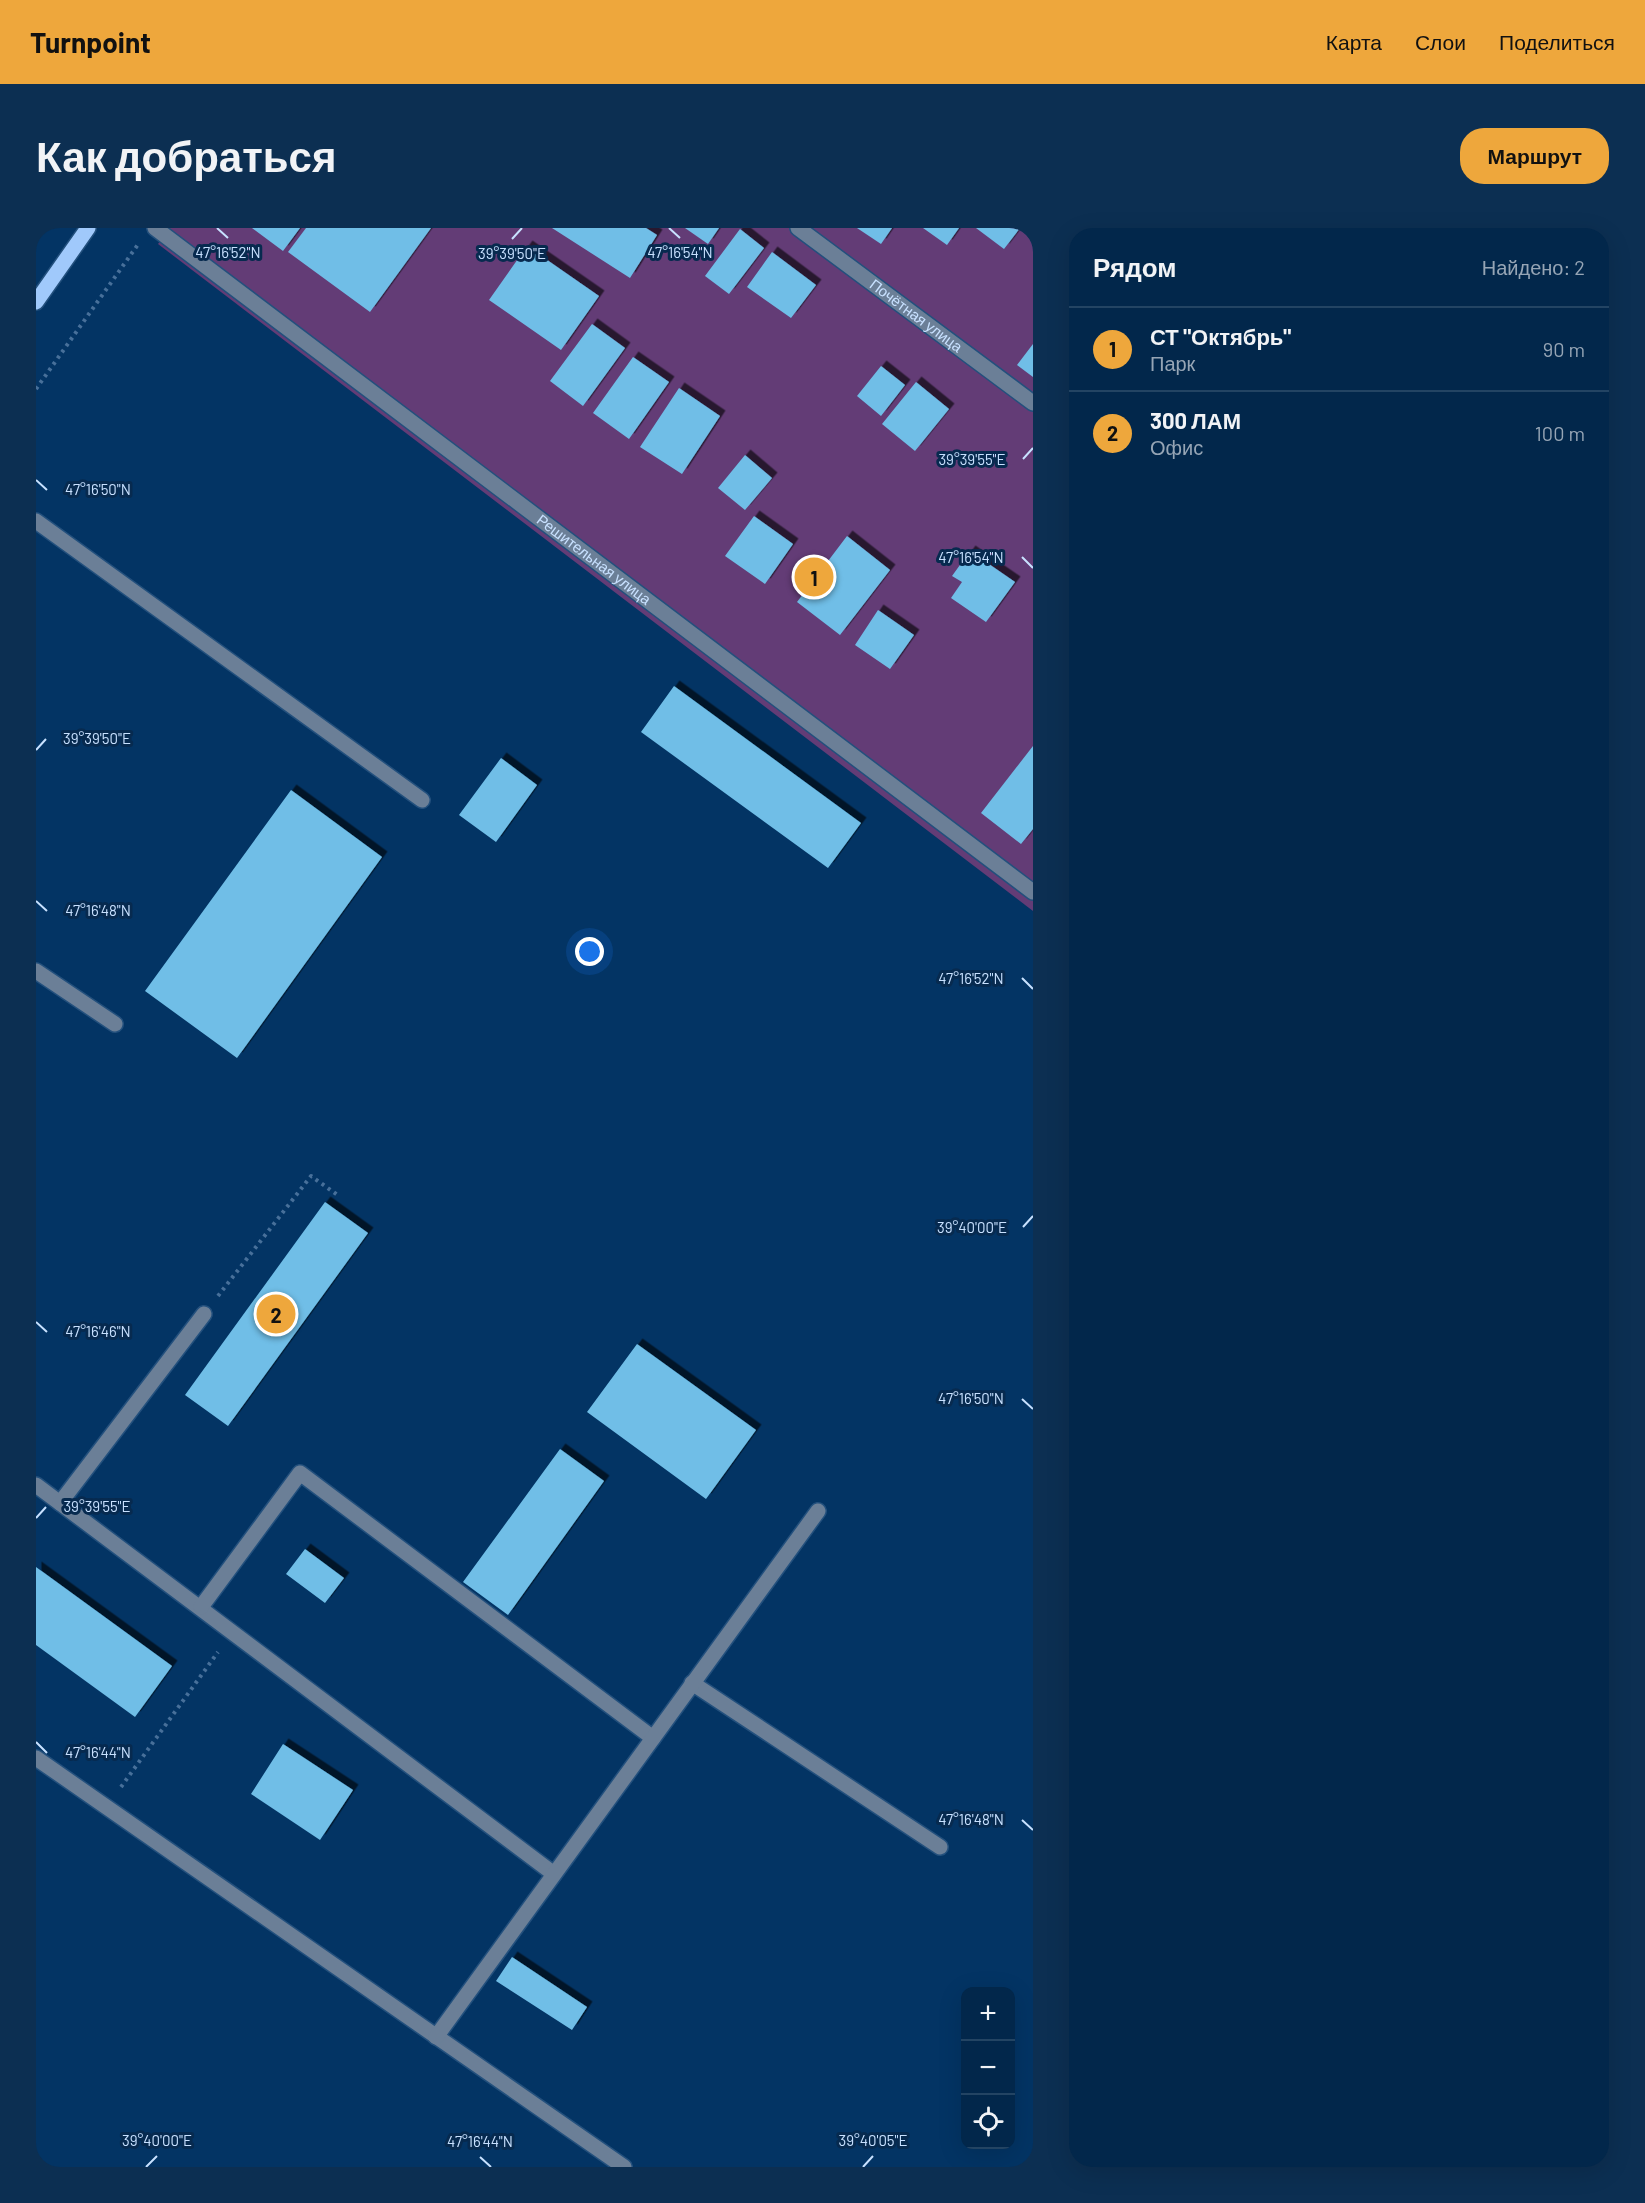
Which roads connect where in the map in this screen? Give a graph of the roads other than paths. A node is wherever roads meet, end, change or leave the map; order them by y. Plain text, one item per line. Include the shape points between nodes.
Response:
1 (88, 228) edge
2 (798, 228) edge
3 (149, 233) edge
4 (36, 302) edge
5 (1033, 403) edge
6 (36, 521) edge
7 (422, 800) dead end
8 (1033, 892) edge
9 (36, 971) edge
10 (116, 1024) dead end
11 (204, 1314) road end
12 (36, 1485) edge
13 (60, 1503) junction
14 (818, 1510) dead end
15 (201, 1607) junction
16 (692, 1683) junction
17 (653, 1738) junction
18 (36, 1758) edge
19 (940, 1847) dead end
20 (554, 1874) junction
21 (436, 2037) junction
22 (624, 2167) edge

1 - 4 main road
2 - 5 lane, Почётная улица
3 - 8 lane, Решительная улица
6 - 7 lane
9 - 10 lane
11 - 13 lane
12 - 13 lane
13 - 15 lane
14 - 16 lane
15 - 17 lane via 300,1473
15 - 20 lane
16 - 17 lane
16 - 19 lane
17 - 20 lane
18 - 21 lane
20 - 21 lane
21 - 22 lane

